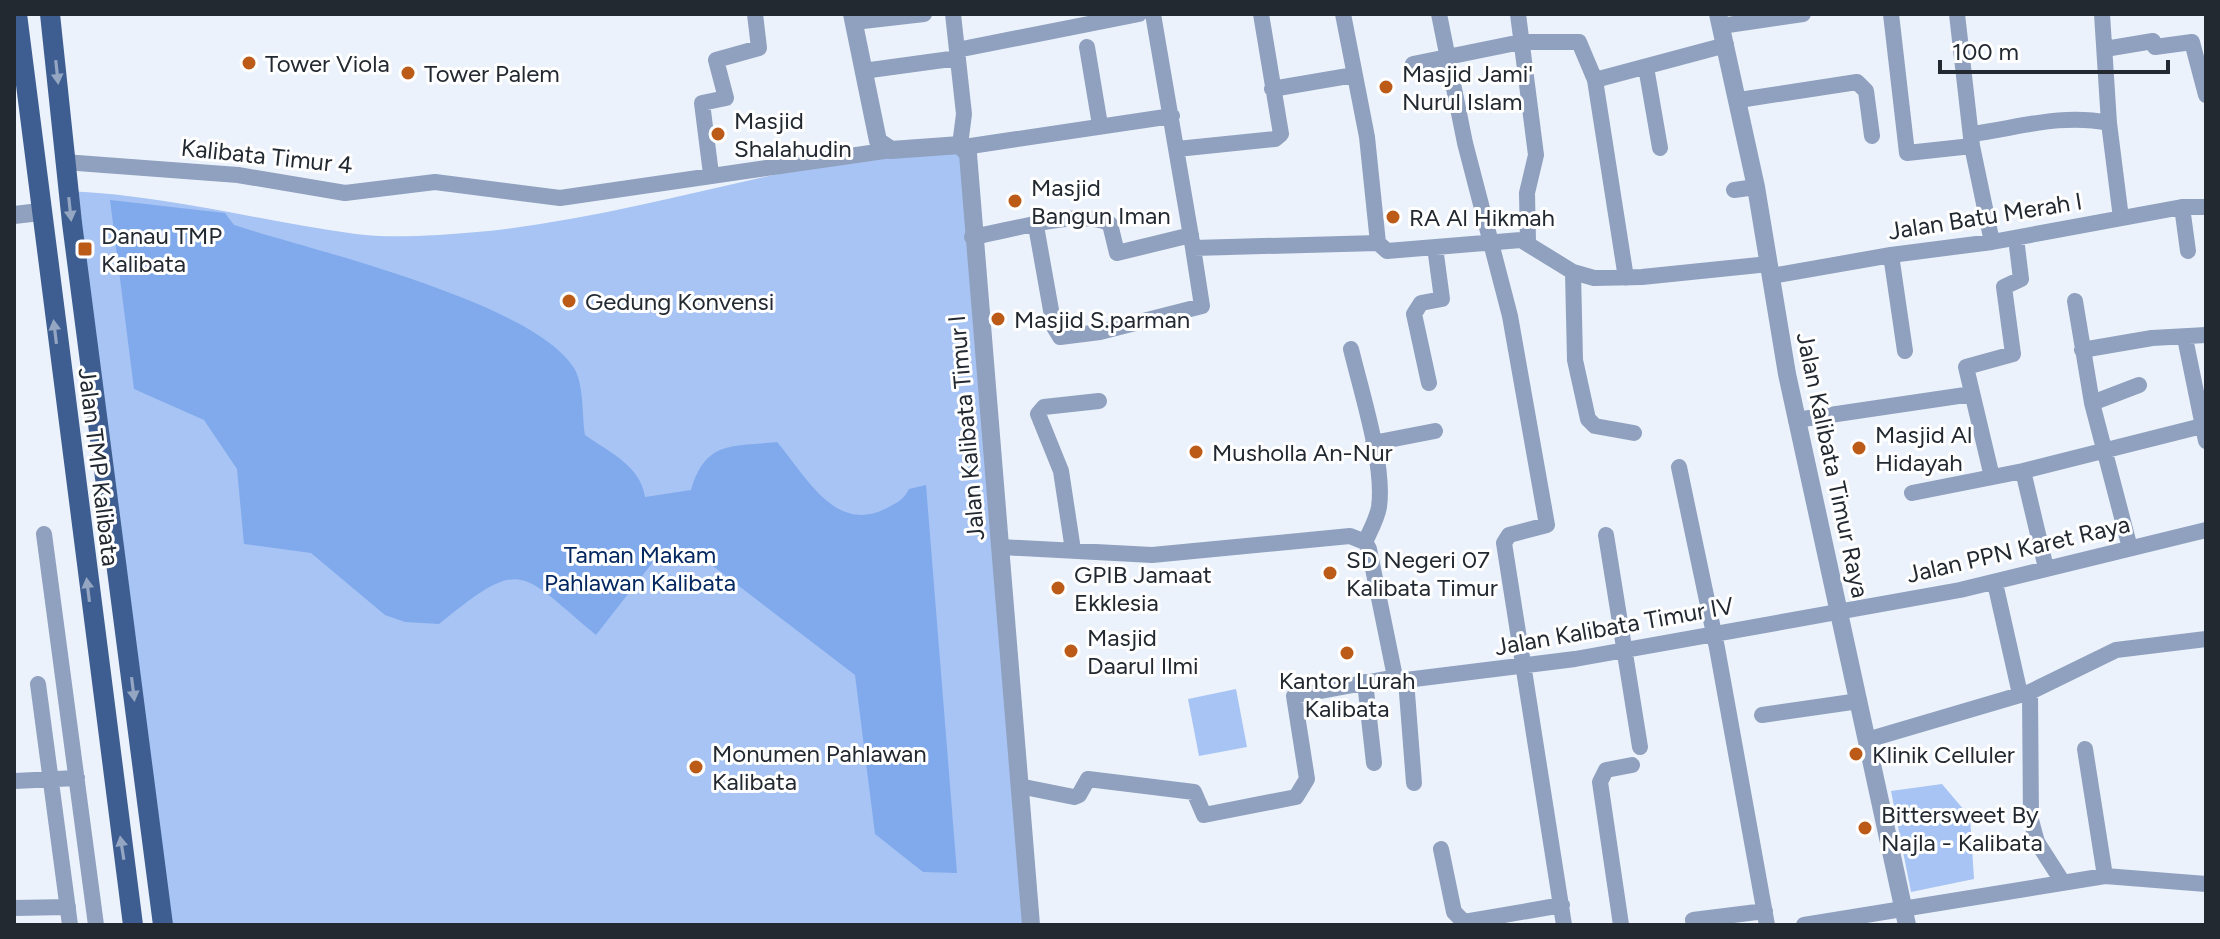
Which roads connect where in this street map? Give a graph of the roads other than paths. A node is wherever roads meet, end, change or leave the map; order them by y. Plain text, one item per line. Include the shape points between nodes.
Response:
1 (17, 14) edge
2 (50, 14) edge
3 (755, 14) edge
4 (924, 14) edge
5 (953, 14) edge
6 (1139, 14) edge
7 (1153, 14) edge
8 (1261, 14) edge
9 (1343, 14) edge
10 (1439, 14) edge
11 (1518, 14) edge
12 (1803, 14) edge
13 (1891, 14) edge
14 (1957, 14) edge
15 (2102, 14) edge
16 (853, 18) edge
17 (1720, 20) edge
18 (2199, 41) edge
19 (1521, 42) junction
20 (1726, 45) junction
21 (1087, 47) dead end
22 (2105, 49) junction
23 (957, 54) junction
24 (1448, 59) junction
25 (1413, 64) dead end
26 (1646, 67) junction
27 (863, 71) junction
28 (1354, 75) junction
29 (1595, 80) junction
30 (1272, 89) junction
31 (2206, 95) edge
32 (1739, 100) junction
33 (1172, 116) junction
34 (2109, 123) junction
35 (1100, 125) junction
36 (1872, 136) dead end
37 (1972, 140) junction
38 (962, 146) junction
39 (1660, 148) dead end
40 (1177, 149) junction
41 (891, 150) junction
42 (64, 162) junction
43 (711, 174) junction
44 (1756, 187) junction
45 (1734, 190) dead end
46 (2182, 207) junction
47 (2206, 207) edge
48 (40, 212) junction
49 (14, 215) edge
50 (2121, 218) junction
51 (1036, 226) junction
52 (972, 237) junction
53 (2016, 238) junction
54 (1492, 240) junction
55 (1192, 242) junction
56 (1528, 242) junction
57 (1992, 242) junction
58 (1378, 243) junction
59 (1435, 247) junction
60 (2188, 251) dead end
61 (1891, 255) junction
62 (1770, 270) junction
63 (1573, 272) junction
64 (1626, 278) junction
65 (2075, 301) dead end
66 (2206, 335) edge
67 (2185, 338) junction
68 (1351, 349) dead end
69 (2082, 350) junction
70 (1905, 351) dead end
71 (1429, 383) dead end
72 (2139, 385) dead end
73 (1972, 394) junction
74 (1099, 401) dead end
75 (2092, 403) junction
76 (1796, 420) junction
77 (1435, 431) dead end
78 (1634, 433) dead end
79 (2204, 434) edge
80 (1373, 443) junction
81 (2103, 451) junction
82 (1679, 467) dead end
83 (2023, 471) junction
84 (1992, 477) junction
85 (1912, 493) dead end
86 (2206, 530) edge
87 (44, 534) dead end
88 (1606, 535) dead end
89 (1365, 542) junction
90 (1001, 547) junction
91 (2130, 548) junction
92 (1073, 550) junction
93 (2046, 568) junction
94 (1995, 583) junction
95 (1839, 612) junction
96 (1715, 633) junction
97 (2206, 639) edge
98 (1625, 651) junction
99 (1522, 668) junction
100 (1401, 679) junction
101 (1365, 682) junction
102 (38, 684) dead end
103 (2025, 693) junction
104 (1859, 701) junction
105 (1762, 715) dead end
106 (1867, 740) junction
107 (1640, 747) dead end
108 (2085, 749) dead end
109 (1374, 763) dead end
110 (1632, 765) dead end
111 (77, 778) junction
112 (14, 781) edge
113 (52, 781) junction
114 (1414, 783) dead end
115 (1019, 786) junction
116 (146, 794) junction
117 (115, 803) junction
118 (1441, 849) dead end
119 (2105, 876) junction
120 (2062, 881) junction
121 (2206, 884) edge
122 (1562, 905) junction
123 (68, 907) junction
124 (14, 908) edge
125 (1905, 917) edge
126 (1766, 918) edge
127 (70, 925) edge
128 (96, 925) edge
129 (133, 925) edge
130 (163, 925) edge
131 (1031, 925) edge
132 (1564, 925) edge
133 (1621, 925) edge
134 (1694, 925) edge
135 (1804, 925) edge

1 - 48 main road, Jalan TMP Kalibata
2 -> 42 main road, Jalan TMP Kalibata
3 - 43 street via 759,48 716,60 726,98 702,103
4 - 16 street
5 - 23 street
6 - 23 street
7 - 33 street
8 - 30 street
9 - 28 street
10 - 24 street
11 - 19 street
12 - 17 street
13 - 37 street via 1907,153
14 - 37 street
15 - 22 street
16 - 27 street
17 - 20 street, Jalan Kalibata Timur Raya
18 - 22 street
18 - 31 street
19 - 24 street
19 - 29 street via 1579,42
19 - 56 street via 1536,155 1527,193
20 - 26 street
20 - 32 street, Jalan Kalibata Timur Raya
21 - 35 street
22 - 34 street
23 - 27 street
23 - 38 street
24 - 25 street
24 - 54 street
26 - 29 street
26 - 39 street
27 - 41 street via 878,141
28 - 30 street
28 - 58 street via 1367,137
29 - 64 street
30 - 40 street via 1278,138
32 - 36 street via 1857,82 1866,91
32 - 44 street, Jalan Kalibata Timur Raya
33 - 35 street
33 - 40 street
34 - 37 street via 2054,119
34 - 50 street
35 - 38 street
37 - 57 street
38 - 41 street
38 - 52 street, Jalan Kalibata Timur I via 968,154
40 - 55 street
41 - 43 street, Kalibata Timur 4
42 - 43 street, Kalibata Timur 4 via 238,175 345,193 435,182 560,198
42 -> 116 main road, Jalan TMP Kalibata
44 - 45 street
44 - 62 street, Jalan Kalibata Timur Raya
46 - 47 street, Jalan Batu Merah I
46 - 50 street, Jalan Batu Merah I
46 - 60 street
48 - 49 street
117 -> 48 main road, Jalan TMP Kalibata
50 - 53 street, Jalan Batu Merah I
51 - 52 street
51 - 55 street via 1073,216 1100,218 1110,224 1117,253 1123,254
51 - 55 street via 1060,337 1202,306
52 - 90 street, Jalan Kalibata Timur I
53 - 57 street, Jalan Batu Merah I
53 - 73 street via 2021,279 2004,287 2013,354 1966,365
54 - 56 street
54 - 59 street
54 - 99 street via 1547,525 1509,535 1504,543
55 - 58 street
56 - 63 street
57 - 61 street, Jalan Batu Merah I
58 - 59 street via 1394,252
59 - 71 street via 1442,299 1421,303 1414,314
61 - 62 street, Jalan Batu Merah I
61 - 70 street
62 - 64 street, Jalan Batu Merah I
62 - 76 street, Jalan Kalibata Timur Raya
63 - 64 street, Jalan Batu Merah I
63 - 78 street via 1575,360 1588,419 1595,426
65 - 69 street
66 - 67 street
67 - 69 street
67 - 79 street
68 - 80 street
69 - 75 street
72 - 75 street
73 - 76 street
73 - 84 street
74 - 92 street via 1044,407 1038,414 1061,471
75 - 81 street
76 - 95 street, Jalan Kalibata Timur Raya
77 - 80 street
79 - 81 street
80 - 89 street via 1379,505
81 - 83 street
81 - 91 street
82 - 96 street
83 - 84 street
83 - 93 street
84 - 85 street
86 - 91 street, Jalan PPN Karet Raya
87 - 111 street
88 - 98 street
89 - 92 street via 1350,536 1152,555
89 - 100 street
90 - 92 street
90 - 115 street, Jalan Kalibata Timur I
91 - 93 street, Jalan PPN Karet Raya
93 - 94 street, Jalan PPN Karet Raya
94 - 95 street, Jalan PPN Karet Raya
94 - 103 street
95 - 96 street, Jalan Kalibata Timur IV
95 - 104 street, Jalan Kalibata Timur Raya
96 - 98 street, Jalan Kalibata Timur IV
96 - 126 street
97 - 103 street via 2116,650
98 - 99 street, Jalan Kalibata Timur IV
98 - 107 street
99 - 100 street, Jalan Kalibata Timur IV
99 - 122 street
100 - 101 street, Jalan Kalibata Timur IV
100 - 114 street
101 - 109 street
101 - 115 street, Jalan Kalibata Timur IV via 1294,696 1307,779 1296,797 1204,815 1194,792 1088,779 1074,797
102 - 113 street
103 - 106 street
103 - 120 street via 2031,820 2037,842
104 - 105 street
104 - 106 street, Jalan Kalibata Timur Raya
106 - 125 street, Jalan Kalibata Timur Raya
108 - 119 street
110 - 133 street via 1606,770 1600,782
111 - 113 street
111 - 128 street
112 - 113 street
113 - 123 street
115 - 131 street, Jalan Kalibata Timur I
116 - 117 main road via 135,809
116 - 130 main road, Jalan TMP Kalibata
129 -> 117 main road, Jalan TMP Kalibata
118 - 122 street via 1454,912 1464,922
119 - 120 street
119 - 121 street
120 - 125 street
122 - 132 street
123 - 124 street
123 - 127 street
125 - 135 street
126 - 134 street via 1693,920

